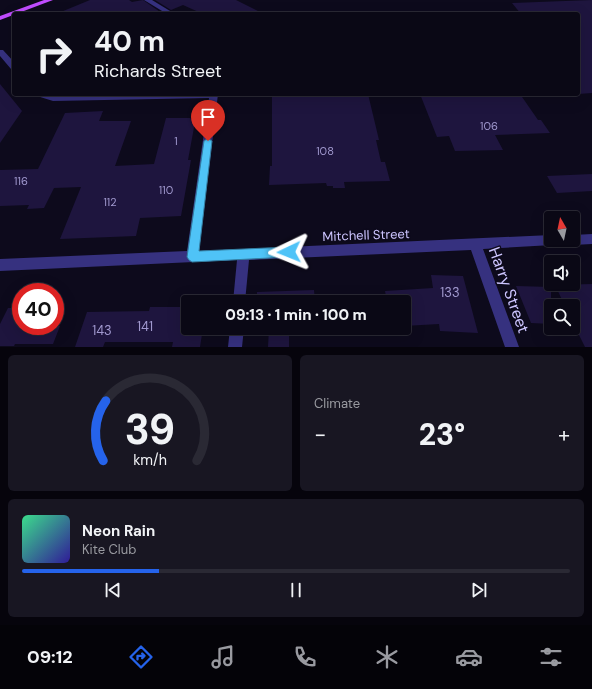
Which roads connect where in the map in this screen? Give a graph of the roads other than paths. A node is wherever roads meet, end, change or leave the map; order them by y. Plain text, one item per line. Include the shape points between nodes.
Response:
1 (50, 0) edge
2 (147, 0) edge
3 (17, 12) edge
4 (168, 12) edge
5 (12, 14) edge
6 (0, 18) edge
7 (0, 52) edge
8 (12, 65) edge
9 (46, 96) edge
10 (134, 96) edge
11 (214, 96) edge
12 (592, 239) edge
13 (580, 240) edge
14 (544, 241) edge
15 (475, 244) junction
16 (244, 253) junction
17 (192, 257) junction
18 (0, 265) edge
19 (240, 295) edge
20 (236, 335) edge
21 (235, 347) edge
22 (512, 347) edge

1 - 3 main road
2 - 4 street
5 - 6 main road
7 - 8 street
9 - 10 street
11 - 17 street
12 - 13 street
14 - 15 street, Mitchell Street
15 - 16 street, Mitchell Street
15 - 22 street, Harry Street
16 - 17 street, Mitchell Street
16 - 19 street
17 - 18 street, Mitchell Street
20 - 21 street

